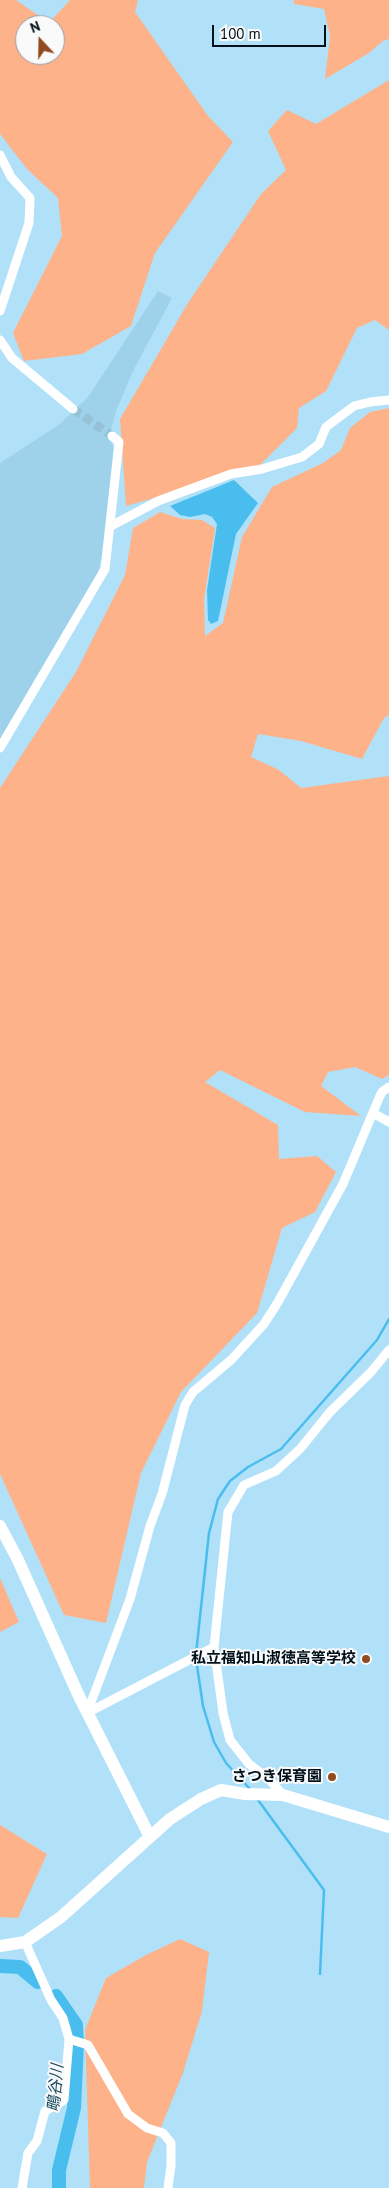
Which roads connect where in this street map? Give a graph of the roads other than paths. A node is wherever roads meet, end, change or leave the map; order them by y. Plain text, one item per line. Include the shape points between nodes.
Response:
1 (0, 155) edge
2 (0, 311) edge
3 (0, 340) edge
4 (389, 400) edge
5 (73, 409) tunnel mouth
6 (112, 436) tunnel mouth
7 (111, 526) junction
8 (0, 748) edge
9 (389, 1087) edge
10 (372, 1113) junction
11 (389, 1122) edge
12 (389, 1350) edge
13 (0, 1526) edge
14 (214, 1647) junction
15 (88, 1713) junction
16 (283, 1795) junction
17 (389, 1827) edge
18 (150, 1837) junction
19 (25, 1942) junction
20 (0, 1946) edge
21 (69, 2039) junction
22 (22, 2188) edge
23 (168, 2188) edge

1 - 2 street via 11,177 30,198 29,223
3 - 5 street via 12,358
4 - 7 street via 354,406 326,427 319,444 302,457 232,474 158,501
6 - 7 street via 120,442
7 - 8 street via 101,579
9 - 10 street via 382,1092
10 - 11 street
10 - 15 street via 343,1184 264,1324 231,1360 193,1392 185,1405 130,1599
12 - 14 street via 300,1449 276,1471 244,1485 234,1499 228,1512
13 - 15 street
14 - 15 street
14 - 16 street via 230,1740 249,1764
15 - 18 street
16 - 17 street
16 - 18 street via 221,1790 170,1819
18 - 19 street via 61,1917
19 - 20 street
19 - 21 street via 63,2018
21 - 22 street via 64,2100 45,2111 37,2141 28,2152
21 - 23 street via 88,2045 128,2114 147,2128 164,2133 171,2143

